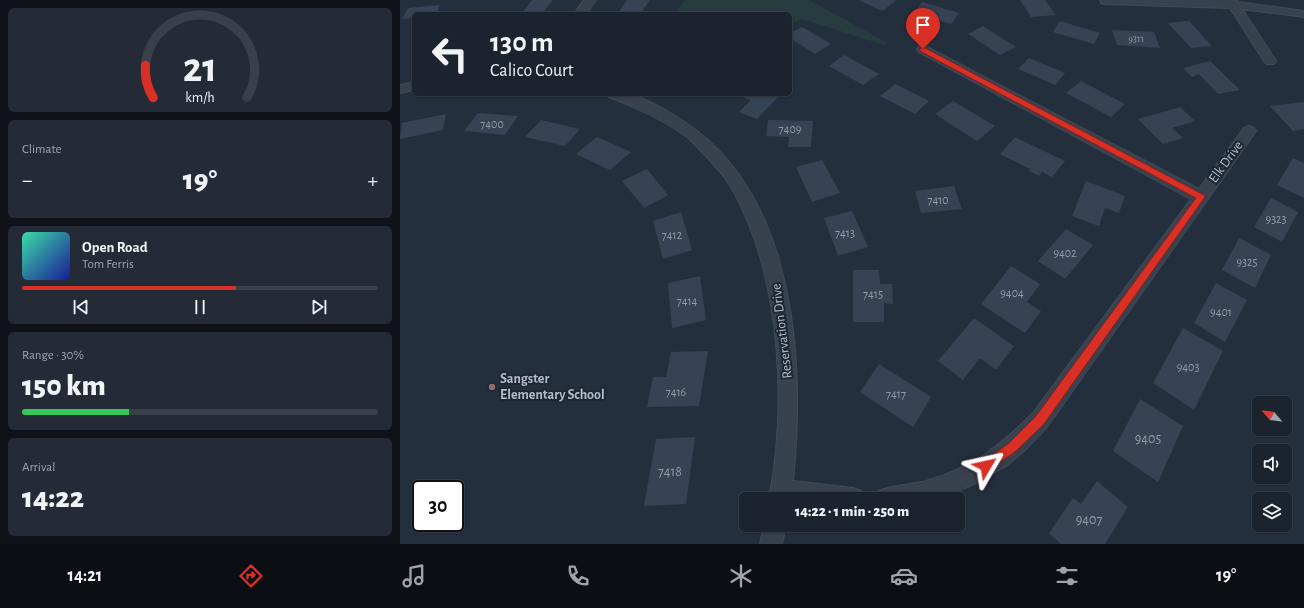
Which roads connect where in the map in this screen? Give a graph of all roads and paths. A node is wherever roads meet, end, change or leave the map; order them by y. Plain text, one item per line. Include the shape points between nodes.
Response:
1 (590, 0) edge
2 (1105, 1) dead end
3 (1233, 3) edge
4 (581, 12) edge
5 (1304, 14) edge
6 (923, 49) dead end
7 (1270, 61) dead end
8 (412, 86) edge
9 (400, 88) edge
10 (619, 96) edge
11 (1249, 131) dead end
12 (1201, 197) junction
13 (781, 492) edge
14 (924, 492) edge
15 (774, 532) edge
16 (771, 544) edge

1 - 4 street
2 - 3 street
3 - 5 street
3 - 7 street
6 - 12 street
8 - 9 street
10 - 13 street, Reservation Drive via 668,118 709,148 745,194 758,221 773,266 784,328 788,386
11 - 12 street, Elk Drive
12 - 14 street, Elk Drive via 1040,420 1012,448 986,466 966,477
15 - 16 street

